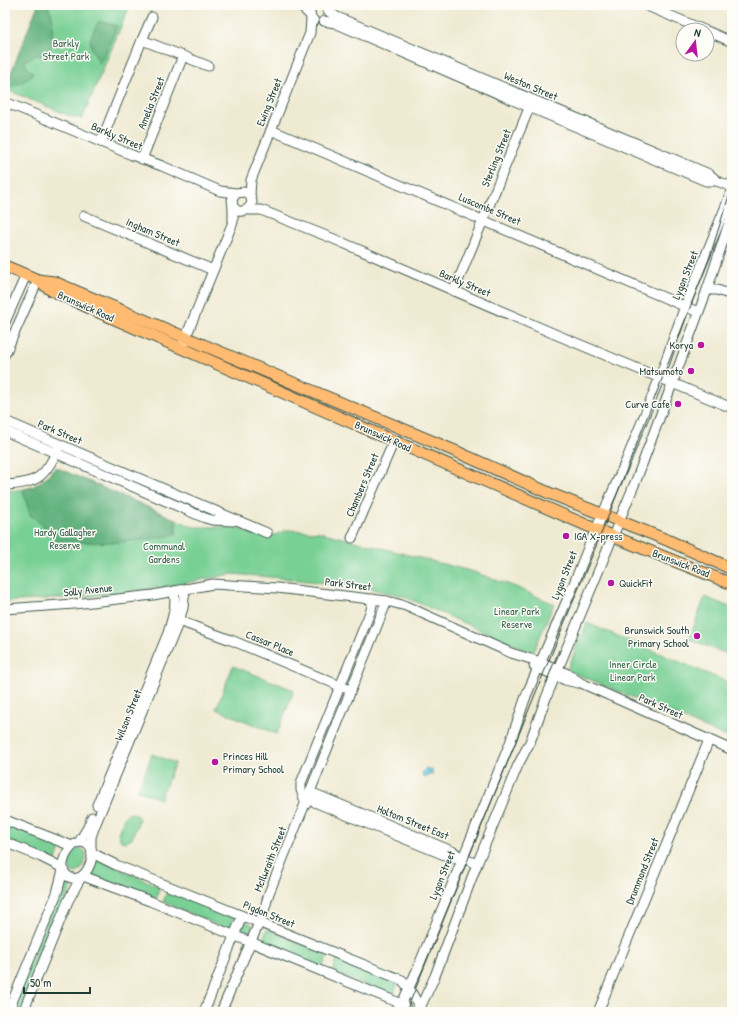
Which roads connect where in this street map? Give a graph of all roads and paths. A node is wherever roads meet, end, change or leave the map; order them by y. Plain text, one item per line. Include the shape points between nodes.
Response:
1 (299, 5) edge
2 (314, 5) edge
3 (645, 5) edge
4 (327, 7) edge
5 (310, 16) junction
6 (152, 17) dead end
7 (323, 21) junction
8 (685, 22) edge
9 (310, 34) junction
10 (715, 35) edge
11 (142, 40) junction
12 (732, 42) edge
13 (183, 56) junction
14 (427, 59) junction
15 (208, 66) dead end
16 (5, 102) edge
17 (531, 104) junction
18 (271, 130) junction
19 (101, 142) junction
20 (142, 159) junction
21 (251, 180) junction
22 (732, 188) edge
23 (220, 191) junction
24 (732, 191) edge
25 (238, 192) junction
26 (251, 197) junction
27 (233, 205) junction
28 (732, 206) edge
29 (261, 210) junction
30 (245, 211) junction
31 (84, 216) dead end
32 (484, 220) junction
33 (233, 222) junction
34 (5, 266) edge
35 (214, 270) junction
36 (26, 275) junction
37 (38, 280) junction
38 (707, 290) junction
39 (454, 291) junction
40 (732, 296) edge
41 (685, 306) junction
42 (698, 312) junction
43 (5, 322) edge
44 (183, 343) junction
45 (5, 354) edge
46 (660, 377) junction
47 (672, 382) junction
48 (732, 408) edge
49 (5, 421) edge
50 (399, 428) junction
51 (5, 431) edge
52 (394, 441) junction
53 (57, 449) junction
54 (527, 483) junction
55 (5, 485) edge
56 (521, 497) junction
57 (602, 515) junction
58 (619, 521) junction
59 (596, 529) junction
60 (267, 533) dead end
61 (612, 536) junction
62 (352, 538) dead end
63 (732, 569) edge
64 (732, 584) edge
65 (185, 589) junction
66 (174, 592) junction
67 (373, 599) junction
68 (387, 601) junction
69 (5, 609) edge
70 (179, 621) junction
71 (540, 665) junction
72 (556, 673) junction
73 (340, 686) junction
74 (350, 690) junction
75 (710, 740) junction
76 (732, 750) edge
77 (308, 799) junction
78 (5, 820) edge
79 (470, 839) junction
80 (5, 842) edge
81 (75, 844) junction
82 (485, 846) junction
83 (91, 850) junction
84 (462, 858) junction
85 (477, 864) junction
86 (63, 869) junction
87 (82, 877) junction
88 (242, 916) junction
89 (258, 922) junction
90 (235, 936) junction
91 (250, 942) junction
92 (409, 988) junction
93 (400, 1008) edge
94 (421, 1011) edge
95 (8, 1012) edge
96 (23, 1012) edge
97 (204, 1012) edge
98 (221, 1012) edge
99 (409, 1012) edge
100 (598, 1012) edge

1 - 5 street
2 - 5 street, Ewing Street via 310,9
3 - 8 street
4 - 7 street via 328,16
4 - 14 street, Weston Street via 342,19
5 - 7 street, Weston Street via 315,22
5 - 9 street, Ewing Street
6 - 11 street
7 - 9 street, Ewing Street
7 - 14 street, Weston Street via 335,23
9 - 18 street, Ewing Street
10 - 12 street
11 - 13 street
11 - 19 street
13 - 15 street
13 - 20 street, Amelia Street
14 - 17 street, Weston Street
16 - 19 street, Barkly Street
17 - 22 street, Weston Street via 709,174
17 - 32 street, Sterling Street
18 - 21 street, Ewing Street
18 - 32 street, Luscombe Street
19 - 20 street, Barkly Street
20 - 23 street, Barkly Street
21 - 25 street, Ewing Street
21 - 26 street, Ewing Street
23 - 25 street, Barkly Street
23 - 27 street, Barkly Street
24 - 41 street, Lygon Street
25 - 26 street via 245,192
25 - 27 street via 232,198
26 - 29 street, Barkly Street
26 - 30 street via 251,206
27 - 30 street via 238,211
27 - 33 street
28 - 38 street via 730,220
29 - 30 street, Barkly Street
29 - 39 street, Barkly Street
30 - 33 street
31 - 35 street, Ingham Street
32 - 39 street, Sterling Street
32 - 41 street, Luscombe Street
33 - 35 street
34 - 36 main road, Brunswick Road
35 - 44 street
36 - 37 main road, Brunswick Road
36 - 43 street
37 - 44 main road, Brunswick Road via 54,282
37 - 45 street
38 - 40 street via 717,290
38 - 42 street
39 - 46 street, Barkly Street
41 - 42 street, Luscombe Street
41 - 46 street, Lygon Street
42 - 47 street
44 - 50 main road, Brunswick Road
44 - 52 main road, Brunswick Road
46 - 47 street, Barkly Street
46 - 57 street, Lygon Street
47 - 48 street
47 - 58 street
49 - 53 street, Park Street
50 - 52 main road
50 - 54 main road, Brunswick Road
51 - 53 street, Park Street
52 - 56 main road, Brunswick Road
52 - 62 street, Chambers Street
53 - 55 street via 51,463 36,479 18,485
53 - 60 street, Park Street via 205,518 239,521
54 - 56 main road
54 - 57 main road, Brunswick Road
56 - 59 main road, Brunswick Road
57 - 58 main road, Brunswick Road
57 - 59 street, Lygon Street
58 - 61 street
58 - 63 main road, Brunswick Road
59 - 61 main road, Brunswick Road
59 - 71 street, Lygon Street
61 - 64 main road, Brunswick Road
61 - 72 street
65 - 66 street, Park Street
65 - 67 street, Park Street via 211,584 249,585
65 - 70 street, Wilson Street
66 - 69 street, Solly Avenue
66 - 81 street, Wilson Street via 175,607 168,633 88,827
67 - 68 street, Park Street
67 - 73 street via 371,610
68 - 71 street, Park Street via 406,606
68 - 74 street, McIlwraith Street
70 - 73 street, Cassar Place
70 - 83 street, Wilson Street via 94,828
71 - 72 street, Park Street
71 - 79 street, Lygon Street
72 - 75 street, Park Street
72 - 82 street via 530,742
73 - 74 street, Cassar Place
73 - 77 street via 301,783 301,790
74 - 77 street, McIlwraith Street
75 - 76 street, Park Street
75 - 100 street, Drummond Street
77 - 84 street, Holtom Street East via 452,858
77 - 89 street, McIlwraith Street
78 - 81 street
79 - 82 street
79 - 84 street, Lygon Street
80 - 86 street
81 - 83 street via 84,843
81 - 86 street via 66,855
82 - 85 street
83 - 87 street via 89,867
83 - 88 street, Pigdon Street via 116,866
84 - 85 street, Holtom Street East
84 - 92 street, Lygon Street
85 - 94 street
86 - 87 street via 69,877
86 - 95 street via 57,893
87 - 90 street via 122,890
87 - 96 street via 68,901
88 - 89 street, Pigdon Street
88 - 90 street
89 - 91 street, McIlwraith Street
89 - 92 street, Pigdon Street via 402,980
90 - 91 street
90 - 97 street
91 - 93 street
91 - 98 street, McIlwraith Street
92 - 93 street, Lygon Street
92 - 94 street, Pigdon Street
93 - 99 street

